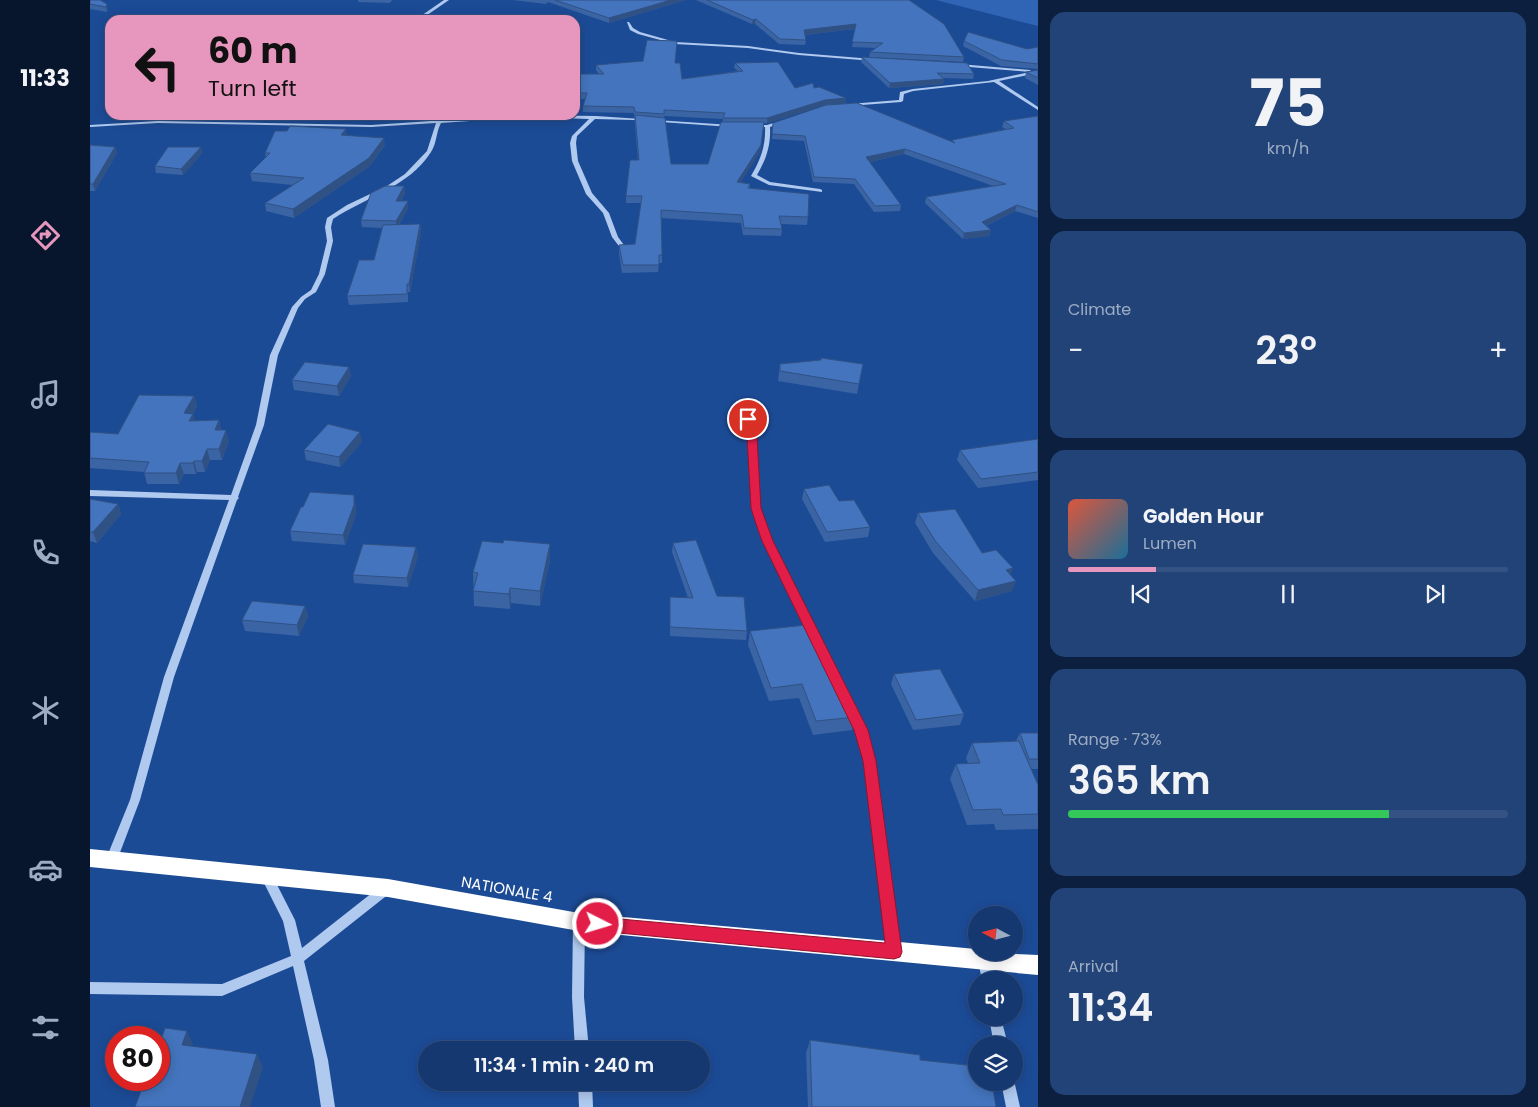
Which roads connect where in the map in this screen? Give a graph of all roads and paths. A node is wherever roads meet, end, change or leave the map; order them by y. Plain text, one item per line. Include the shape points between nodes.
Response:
1 (447, 0) edge
2 (424, 15) edge
3 (628, 23) dead end
4 (877, 60) edge
5 (953, 64) edge
6 (1038, 72) edge
7 (995, 80) junction
8 (842, 106) edge
9 (1038, 109) edge
10 (580, 117) edge
11 (596, 117) junction
12 (789, 119) edge
13 (453, 120) edge
14 (440, 121) junction
15 (90, 126) edge
16 (737, 126) edge
17 (744, 126) edge
18 (767, 126) junction
19 (820, 191) dead end
20 (624, 249) edge
21 (745, 401) dead end
22 (90, 492) edge
23 (235, 498) junction
24 (827, 662) edge
25 (848, 704) edge
26 (90, 858) edge
27 (112, 859) junction
28 (266, 874) junction
29 (388, 888) junction
30 (579, 922) junction
31 (894, 952) junction
32 (297, 959) junction
33 (1038, 966) edge
34 (986, 970) edge
35 (90, 988) edge
36 (581, 1041) edge
37 (585, 1091) edge
38 (1010, 1091) edge
39 (328, 1107) edge
40 (586, 1107) edge
41 (1013, 1107) edge

1 - 2 street
3 - 4 street via 639,33 675,43
5 - 6 street
6 - 7 street
7 - 8 street via 913,90 902,93 901,102
7 - 9 street
10 - 11 street
11 - 16 street
11 - 20 street via 575,136 575,161 590,194 606,213 615,237
12 - 18 street
13 - 14 street
14 - 15 street via 371,126 166,122
14 - 23 street via 434,128 430,149 409,173 330,218 330,241 322,274 314,291 295,307 274,355 260,426
17 - 18 street
18 - 19 street via 767,145 754,176 769,183
21 - 24 street via 752,437 756,508 768,541
22 - 23 street
23 - 27 street via 169,676 134,800
25 - 31 street via 861,730 870,761
26 - 27 highway, NATIONALE 4
27 - 28 highway, NATIONALE 4
28 - 29 highway, NATIONALE 4
28 - 32 street via 289,920
29 - 30 highway, NATIONALE 4
29 - 32 street
30 - 31 highway, NATIONALE 4
30 - 36 street
31 - 34 highway, NATIONALE 4
32 - 35 street via 222,990
32 - 39 street
33 - 34 highway, NATIONALE 4
37 - 40 street
38 - 41 street

